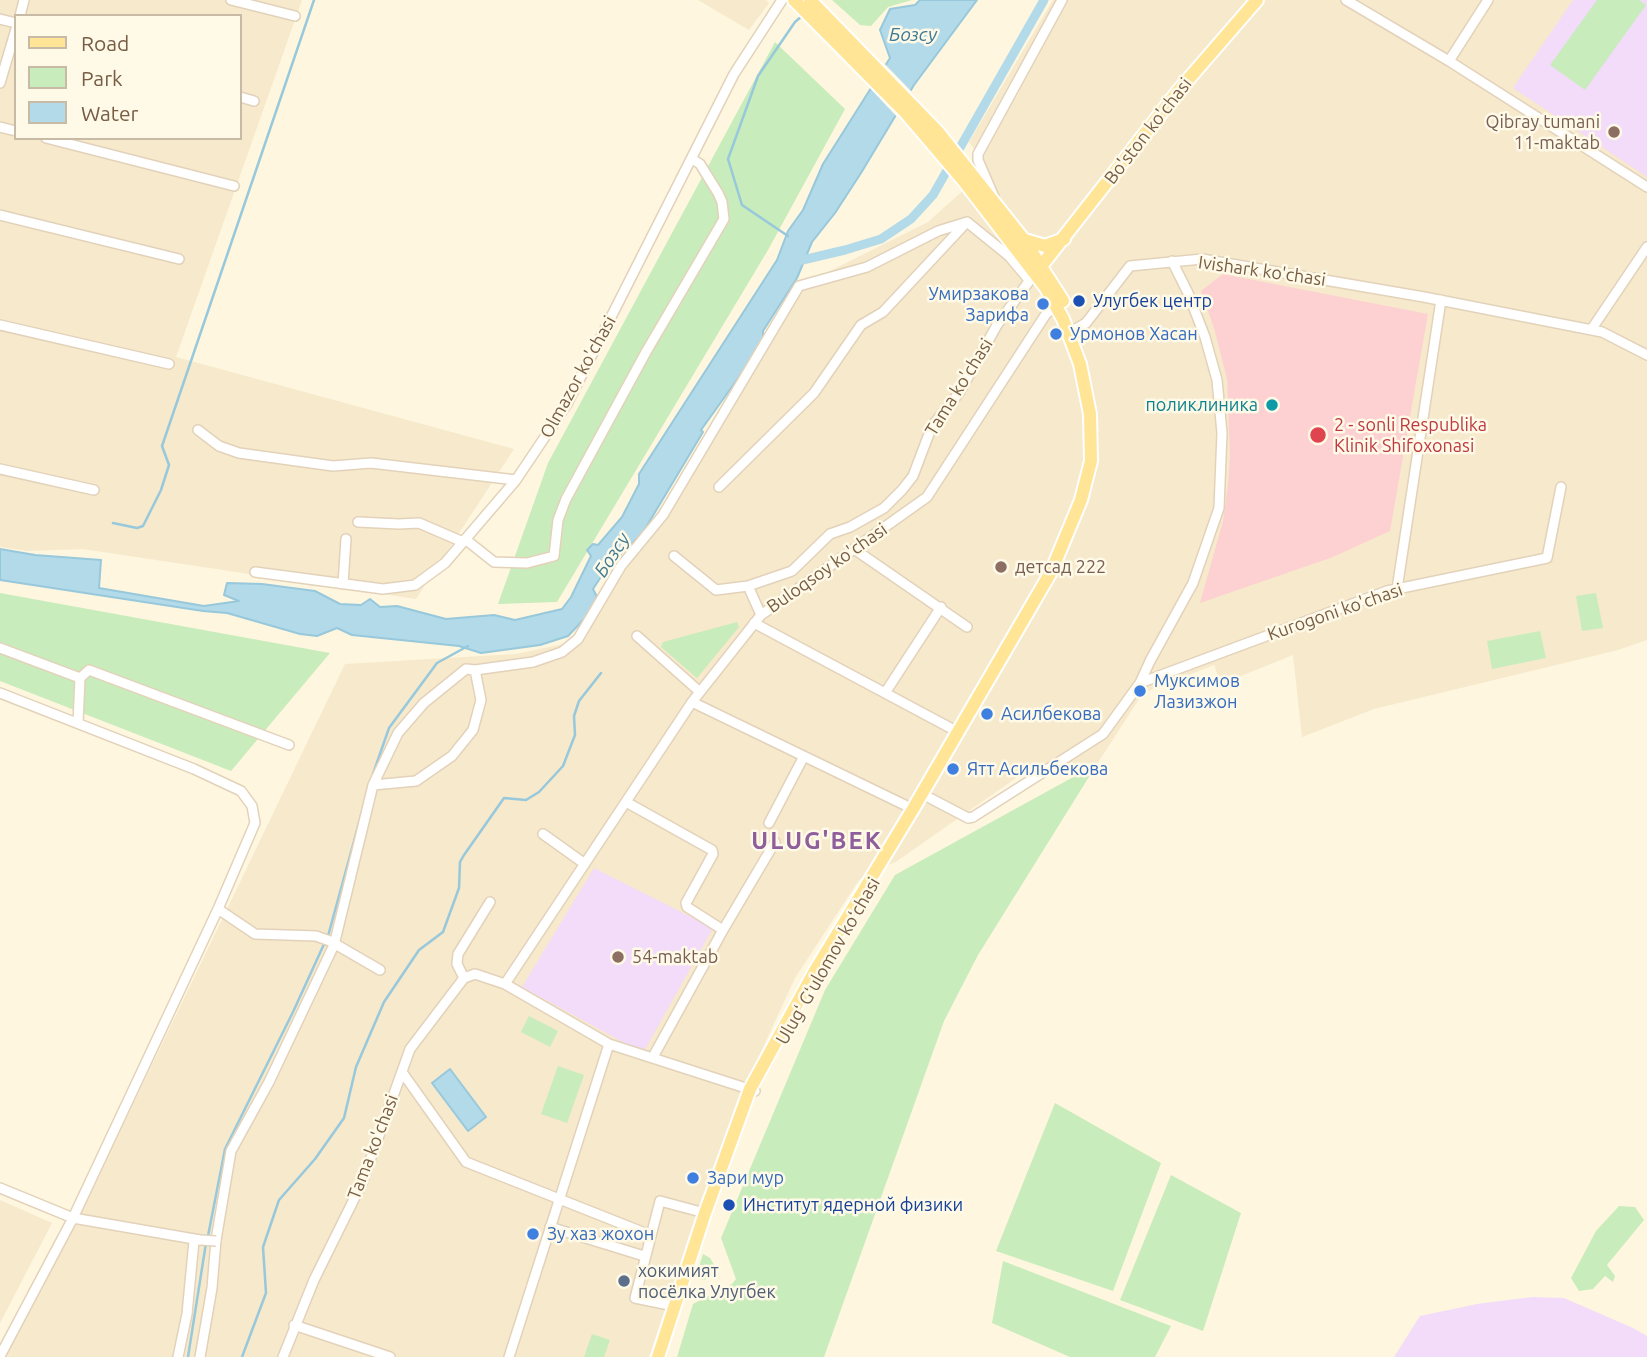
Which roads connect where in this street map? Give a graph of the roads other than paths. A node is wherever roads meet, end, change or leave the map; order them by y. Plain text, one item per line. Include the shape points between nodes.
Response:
1 (231, 0) edge
2 (781, 0) edge
3 (1062, 0) edge
4 (1257, 0) edge
5 (1346, 0) edge
6 (1488, 0) edge
7 (804, 2) edge
8 (295, 16) dead end
9 (14, 42) edge
10 (1449, 61) junction
11 (0, 83) edge
12 (242, 98) edge
13 (254, 101) dead end
14 (54, 140) edge
15 (692, 159) junction
16 (967, 176) junction
17 (234, 186) dead end
18 (1647, 187) edge
19 (997, 204) junction
20 (0, 215) edge
21 (967, 222) junction
22 (1064, 239) junction
23 (1024, 240) junction
24 (1647, 247) edge
25 (179, 259) dead end
26 (1172, 261) junction
27 (1036, 273) junction
28 (1441, 300) junction
29 (1060, 303) junction
30 (0, 325) edge
31 (1591, 330) junction
32 (1072, 331) junction
33 (1647, 355) edge
34 (169, 364) dead end
35 (198, 430) dead end
36 (0, 469) edge
37 (516, 480) junction
38 (719, 487) dead end
39 (1560, 487) dead end
40 (94, 490) dead end
41 (358, 522) dead end
42 (346, 539) dead end
43 (464, 540) junction
44 (855, 549) junction
45 (674, 556) dead end
46 (255, 572) dead end
47 (343, 584) junction
48 (748, 586) junction
49 (1397, 589) junction
50 (941, 607) junction
51 (757, 619) junction
52 (967, 627) dead end
53 (637, 636) dead end
54 (0, 648) edge
55 (475, 670) junction
56 (79, 678) junction
57 (1140, 684) junction
58 (700, 692) junction
59 (0, 693) edge
60 (886, 693) junction
61 (692, 702) junction
62 (78, 723) junction
63 (958, 732) junction
64 (289, 745) dead end
65 (803, 758) junction
66 (373, 785) junction
67 (926, 796) junction
68 (626, 802) junction
69 (913, 809) junction
70 (769, 823) dead end
71 (543, 834) dead end
72 (775, 842) dead end
73 (585, 864) junction
74 (490, 902) dead end
75 (218, 909) junction
76 (723, 930) junction
77 (332, 943) junction
78 (380, 970) dead end
79 (464, 978) junction
80 (505, 984) junction
81 (609, 1044) junction
82 (653, 1057) junction
83 (402, 1072) junction
84 (753, 1090) junction
85 (0, 1188) edge
86 (559, 1200) junction
87 (705, 1213) junction
88 (73, 1217) junction
89 (550, 1227) junction
90 (650, 1235) junction
91 (197, 1240) junction
92 (216, 1241) junction
93 (644, 1256) junction
94 (674, 1306) junction
95 (294, 1325) junction
96 (0, 1356) edge
97 (384, 1356) edge
98 (178, 1357) edge
99 (200, 1357) edge
100 (283, 1357) edge
101 (509, 1357) edge
102 (661, 1357) edge

1 - 8 street
2 - 15 street, Olmazor ko'chasi via 734,74
3 - 19 street via 978,154
4 - 22 main road, Bo'ston ko'chasi via 1179,90
5 - 10 street
6 - 10 street
7 - 16 main road via 910,109
9 - 11 street
10 - 18 street
12 - 13 street
14 - 17 street
15 - 37 street, Olmazor ko'chasi via 567,404
15 - 43 street via 718,193 724,219 566,499 558,520 554,556 527,563 494,562
16 - 19 main road, Ulugʻ Gʻulomov koʻchasi
16 - 27 main road, Ulugʻ Gʻulomov koʻchasi
19 - 23 main road, Ulugʻ Gʻulomov koʻchasi
20 - 25 street
21 - 27 street
21 - 38 street via 883,312 861,325 814,393
21 - 55 street via 938,231 867,267 799,286 663,515 621,566 578,639 562,652 533,662
22 - 23 main road via 1045,246
22 - 27 main road, Bo'ston ko'chasi
23 - 27 main road, Ulugʻ Gʻulomov koʻchasi
24 - 31 street
26 - 28 street, Ivishark ko'chasi via 1202,259
26 - 32 street, Ivishark ko'chasi via 1130,266 1086,323
26 - 57 street via 1205,337 1216,380 1222,433 1219,508 1193,583
27 - 29 main road, Ulugʻ Gʻulomov koʻchasi
27 - 48 street, Tama ko'chasi via 997,325 959,393 932,426 902,491 871,517 830,534 792,571
28 - 31 street, Ivishark ko'chasi
28 - 49 street
29 - 32 main road, Ulugʻ Gʻulomov koʻchasi
29 - 44 street, Buloqsoy ko'chasi via 1046,314 927,497
30 - 34 street
31 - 33 street, Ivishark ko'chasi
32 - 63 main road, Ulugʻ Gʻulomov koʻchasi via 1092,430 1091,461 1081,500 1051,572
32 - 67 main road, Ulugʻ Gʻulomov koʻchasi via 1090,379 1097,430 1096,462 1086,501 1037,609
35 - 37 street via 219,446 239,453 333,466 371,463
36 - 40 street
37 - 43 street, Olmazor ko'chasi
39 - 49 street, Kurogoni ko'chasi via 1547,558
41 - 43 street via 419,523
42 - 47 street
43 - 47 street, Olmazor ko'chasi via 445,563 415,585 383,589
44 - 50 street
44 - 51 street, Buloqsoy ko'chasi
45 - 48 street, Tama ko'chasi via 716,590
46 - 47 street, Olmazor ko'chasi
48 - 51 street
49 - 57 street, Kurogoni ko'chasi
50 - 52 street
50 - 60 street
51 - 58 street, Buloqsoy ko'chasi
51 - 60 street
53 - 58 street
54 - 56 street
55 - 66 street via 467,669 424,703 398,733
55 - 66 street via 481,700 473,730 452,757 416,781
56 - 62 street
56 - 64 street via 89,670
57 - 67 street via 1103,734 974,817
58 - 61 street, Buloqsoy ko'chasi
59 - 62 street
60 - 63 street
61 - 65 street
61 - 68 street, Buloqsoy ko'chasi
62 - 75 street via 241,791 252,806 255,823
63 - 69 main road, Ulugʻ Gʻulomov koʻchasi
65 - 69 street
65 - 70 street
66 - 77 street
67 - 84 main road, Ulugʻ Gʻulomov koʻchasi
68 - 73 street, Buloqsoy ko'chasi
68 - 76 street via 712,850 686,903
69 - 84 main road, Ulugʻ Gʻulomov koʻchasi via 816,969
71 - 73 street
72 - 76 street
73 - 80 street, Buloqsoy ko'chasi
74 - 79 street via 458,954
75 - 77 street via 255,934 316,936
75 - 88 street
76 - 82 street
77 - 78 street
77 - 92 street via 269,1082 231,1151
79 - 80 street via 475,974
79 - 83 street, Tama ko'chasi via 410,1049
80 - 81 street
81 - 82 street
81 - 86 street
82 - 84 street
83 - 86 street via 466,1162
83 - 95 street, Tama ko'chasi via 362,1183
84 - 87 main road, Ulugʻ Gʻulomov koʻchasi
84 - 102 main road, Ulugʻ Gʻulomov koʻchasi
85 - 88 street
86 - 89 street
86 - 90 street
87 - 90 street via 660,1201
87 - 94 main road, Ulugʻ Gʻulomov koʻchasi
88 - 91 street
88 - 96 street
89 - 93 street
89 - 101 street
90 - 93 street
91 - 92 street, bridge
91 - 98 street
92 - 99 street
93 - 94 street via 635,1298
94 - 102 main road, Ulugʻ Gʻulomov koʻchasi
95 - 97 street
95 - 100 street, Tama ko'chasi

